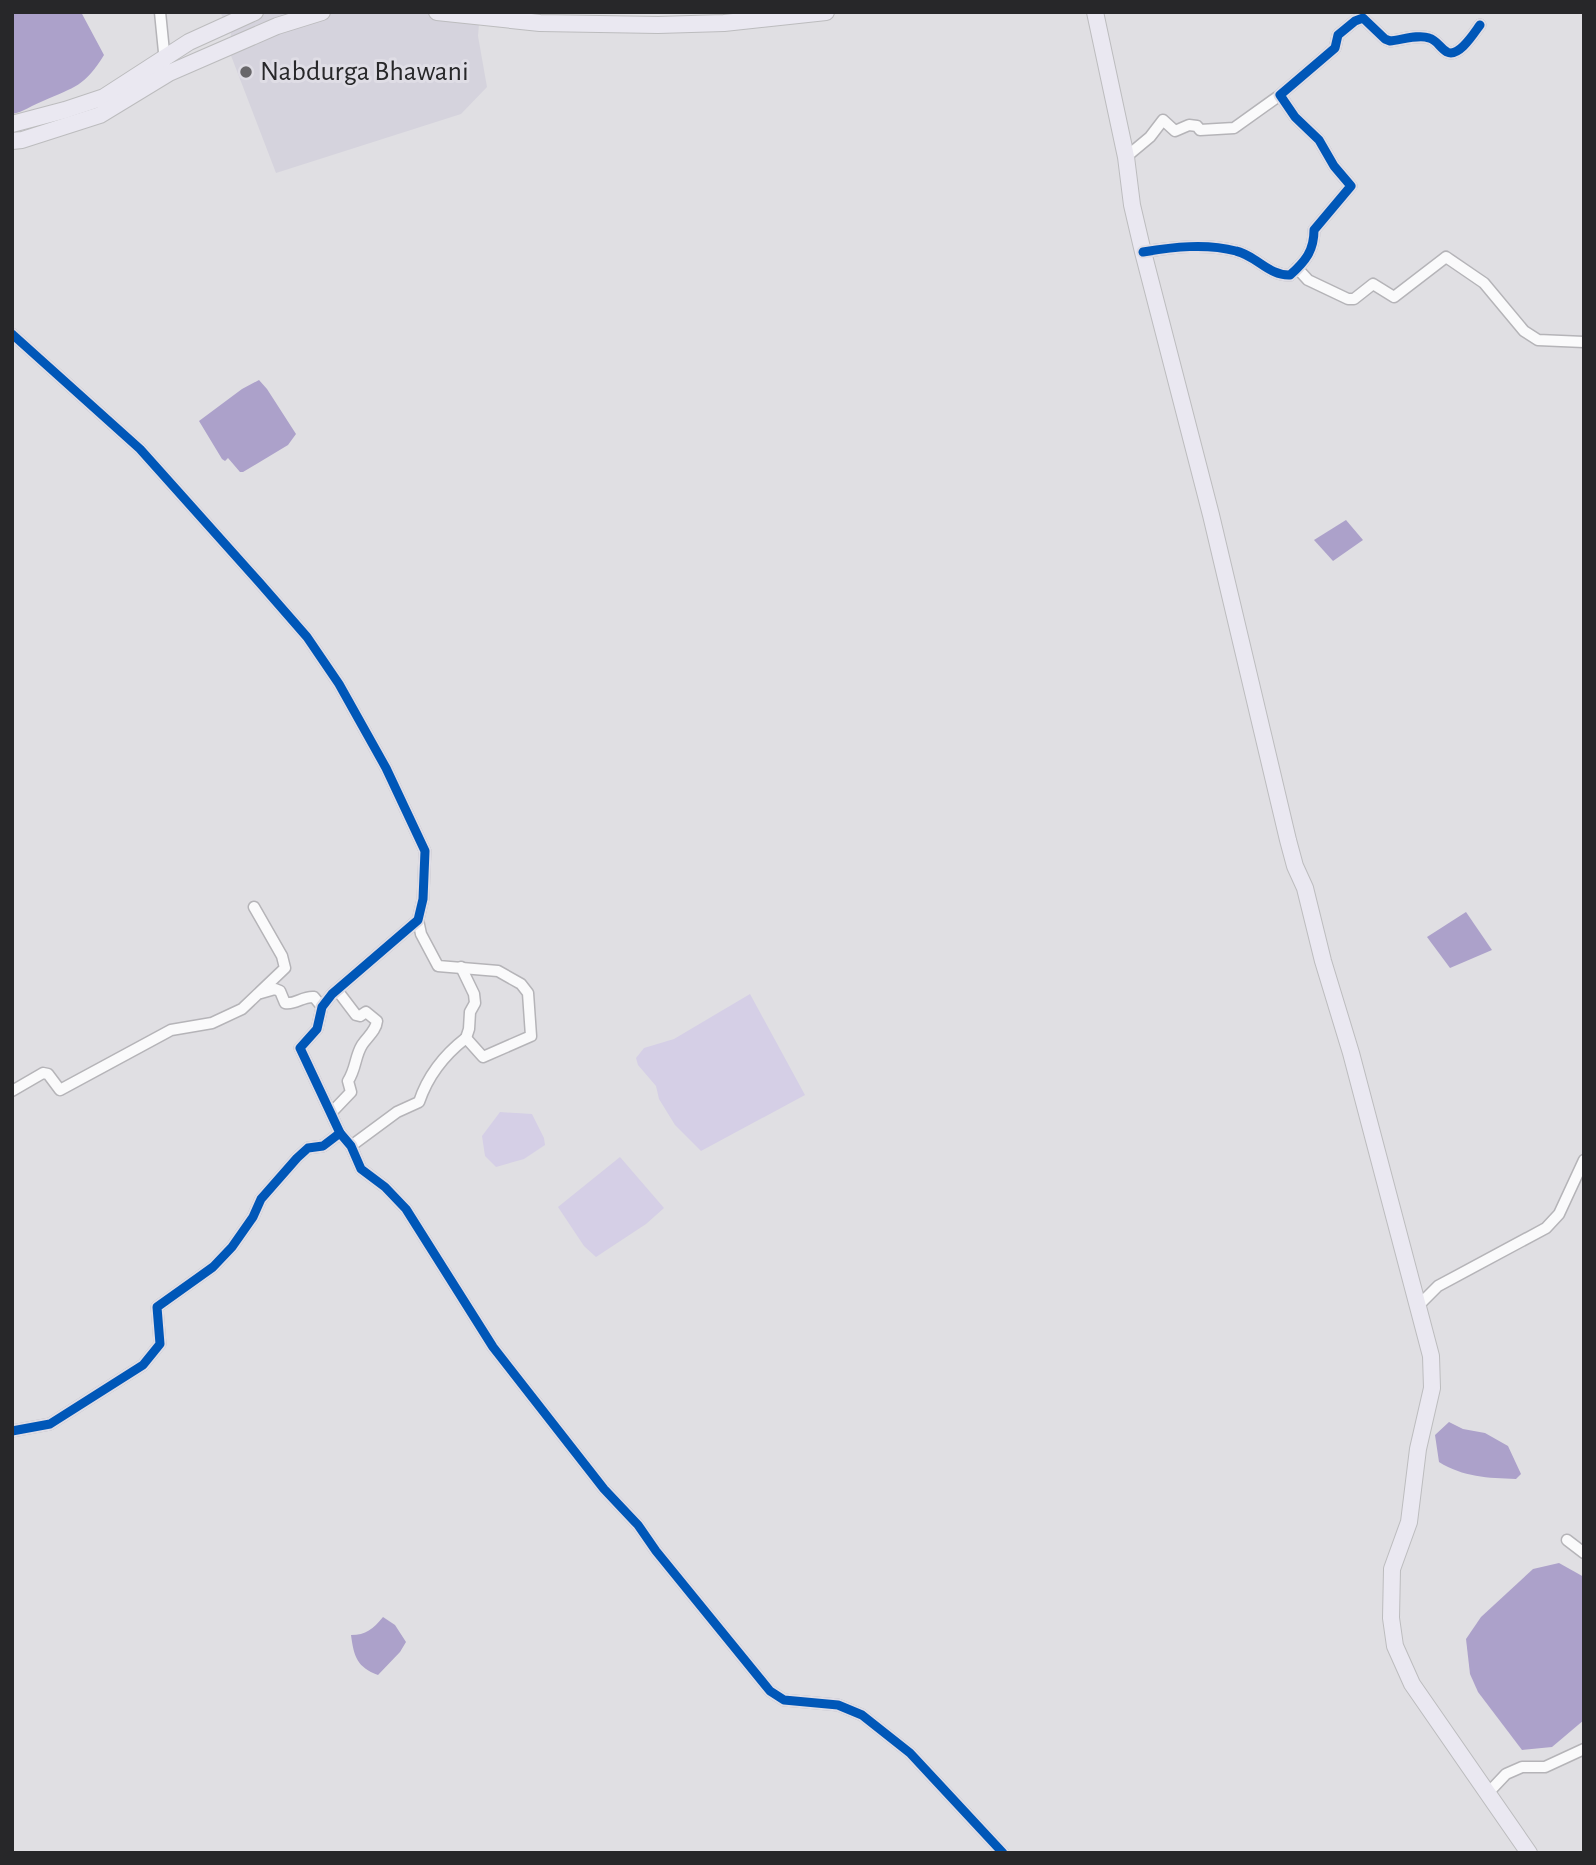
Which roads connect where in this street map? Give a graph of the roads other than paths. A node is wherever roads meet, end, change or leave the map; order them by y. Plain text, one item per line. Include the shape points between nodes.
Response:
1 (160, 12) edge
2 (255, 12) edge
3 (322, 12) edge
4 (437, 12) edge
5 (826, 12) edge
6 (1095, 12) edge
7 (724, 18) edge
8 (1480, 25) dead end
9 (167, 66) junction
10 (1283, 93) junction
11 (12, 124) edge
12 (12, 141) edge
13 (1126, 157) junction
14 (1143, 252) junction
15 (1297, 268) junction
16 (12, 334) edge
17 (1584, 342) edge
18 (254, 907) dead end
19 (418, 920) junction
20 (461, 967) junction
21 (337, 990) junction
22 (255, 995) junction
23 (322, 1007) junction
24 (466, 1038) junction
25 (12, 1091) edge
26 (331, 1113) junction
27 (340, 1133) junction
28 (351, 1146) junction
29 (1584, 1160) edge
30 (1418, 1306) junction
31 (12, 1431) edge
32 (1567, 1540) dead end
33 (1584, 1553) edge
34 (1584, 1749) edge
35 (1488, 1793) junction
36 (1003, 1853) edge
37 (1529, 1853) edge

1 - 9 street
2 - 9 highway via 189,42
3 - 9 highway
4 - 7 highway via 540,23 657,25
5 - 7 highway
6 - 13 highway
8 - 10 street via 1464,45 1447,52 1426,36 1385,39 1363,18 1338,35 1335,48
9 - 11 highway via 104,97
9 - 12 highway via 100,115
10 - 13 street via 1234,128 1200,130 1189,125 1175,131 1163,120
10 - 15 street via 1280,95 1295,117 1319,140 1351,186 1314,230 1310,253
13 - 14 highway
14 - 15 street via 1182,246 1214,248 1251,256 1279,276 1290,275
14 - 30 highway via 1295,866 1305,888
15 - 17 street via 1308,280 1348,299 1373,284 1394,297 1446,257 1484,283 1524,331 1538,340
16 - 19 street via 140,449 291,619 339,684 425,851
18 - 22 street via 285,968
19 - 20 street via 438,966
19 - 21 street
20 - 24 street via 475,1003
20 - 24 street via 498,971 521,985 528,993 531,1017 531,1036 483,1057
21 - 23 street
21 - 26 street via 356,1015 366,1012 377,1026 359,1049 348,1081 351,1092
22 - 23 street via 275,989 285,1003 314,997
22 - 25 street via 242,1009 221,1020 171,1030 60,1090 43,1073
23 - 26 street via 317,1030 300,1048
24 - 28 street via 432,1072 419,1102 386,1119
26 - 27 street
27 - 28 street
27 - 31 street via 297,1158 261,1199 232,1247 213,1267 157,1307 160,1344 144,1365 50,1424
28 - 36 street via 361,1169 406,1209 493,1347 770,1691 784,1700 838,1705 862,1715 909,1753
29 - 30 street via 1559,1214 1546,1228 1438,1286
30 - 35 highway via 1431,1356 1432,1388 1409,1522 1392,1569 1395,1646 1412,1685
32 - 33 street
34 - 35 street via 1545,1767 1522,1767 1506,1774
35 - 37 highway

